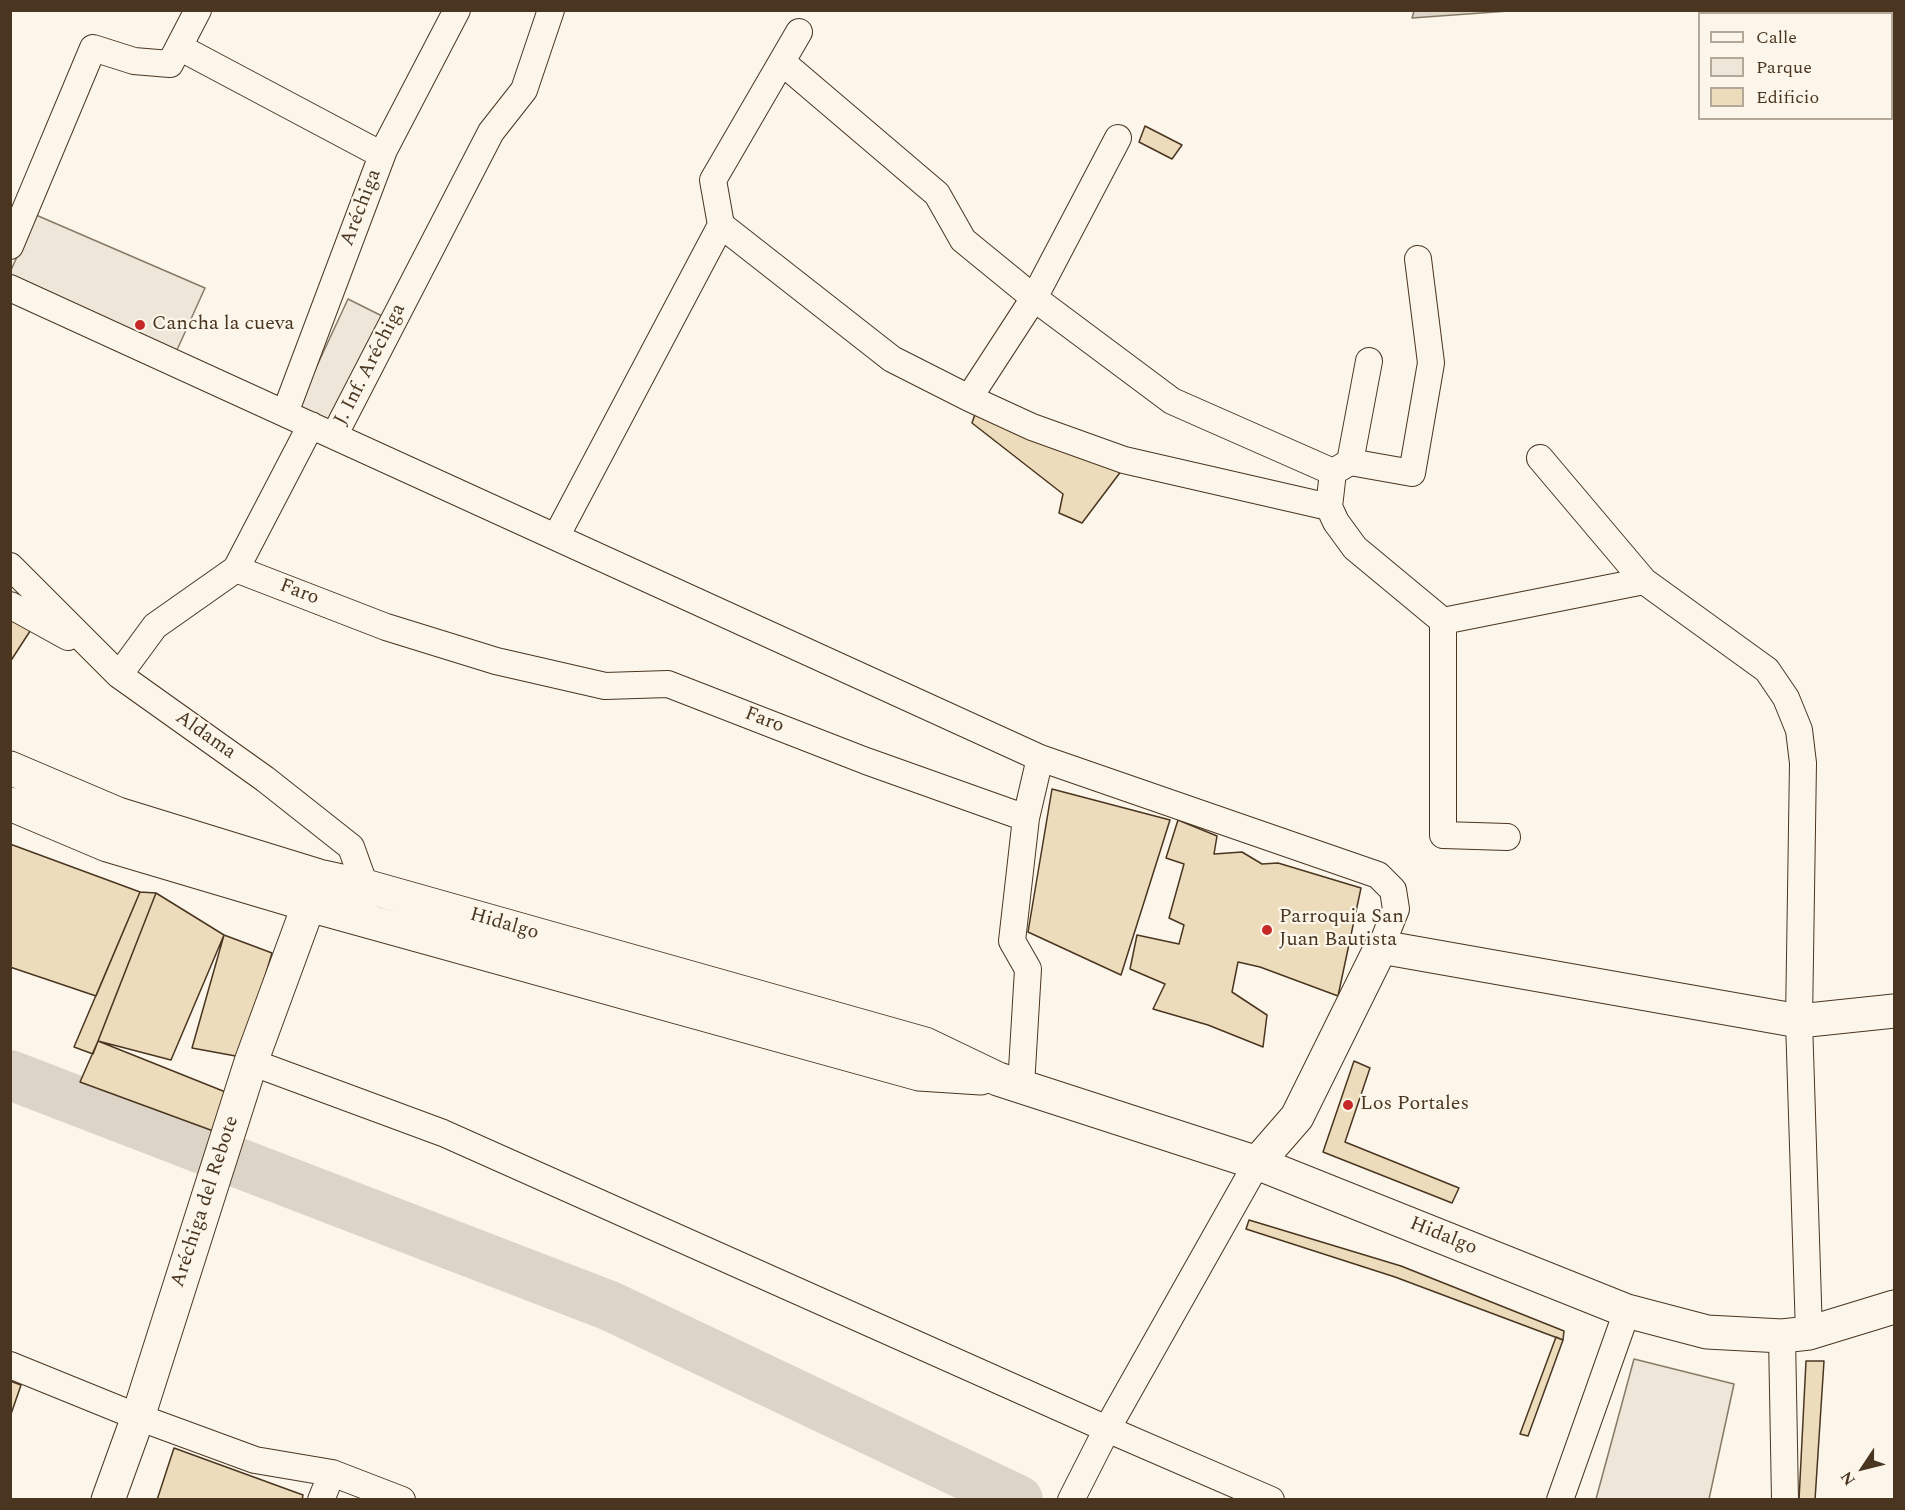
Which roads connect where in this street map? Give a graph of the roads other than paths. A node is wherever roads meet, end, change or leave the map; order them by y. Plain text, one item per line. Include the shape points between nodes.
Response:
1 (198, 10) edge
2 (457, 10) edge
3 (551, 10) edge
4 (799, 32) dead end
5 (179, 47) junction
6 (782, 62) junction
7 (1118, 138) dead end
8 (382, 155) junction
9 (721, 225) junction
10 (10, 246) edge
11 (1418, 260) dead end
12 (10, 288) edge
13 (1034, 298) junction
14 (1369, 361) dead end
15 (969, 398) junction
16 (285, 413) junction
17 (311, 425) junction
18 (334, 436) junction
19 (1540, 458) dead end
20 (1341, 467) junction
21 (1329, 507) junction
22 (556, 537) junction
23 (10, 566) edge
24 (236, 569) junction
25 (1644, 581) junction
26 (10, 605) edge
27 (1443, 621) junction
28 (92, 651) junction
29 (119, 675) junction
30 (1040, 758) junction
31 (10, 768) edge
32 (10, 804) edge
33 (1026, 818) junction
34 (1507, 837) dead end
35 (365, 886) junction
36 (314, 890) junction
37 (368, 920) junction
38 (1381, 947) junction
39 (1894, 1011) edge
40 (1799, 1021) junction
41 (251, 1062) junction
42 (1009, 1082) junction
43 (1257, 1163) junction
44 (1894, 1307) edge
45 (1627, 1311) junction
46 (1796, 1335) junction
47 (10, 1365) edge
48 (138, 1417) junction
49 (1107, 1429) junction
50 (332, 1473) junction
51 (1072, 1498) edge
52 (108, 1500) edge
53 (321, 1500) edge
54 (402, 1500) edge
55 (1271, 1500) edge
56 (1560, 1500) edge
57 (1785, 1500) edge

1 - 5 street
2 - 8 street, Aréchiga
3 - 18 street, J. Inf. Aréchiga via 524,90 491,132
4 - 6 street
5 - 8 street
5 - 10 street via 170,64 134,62 93,48
6 - 9 street via 713,180
6 - 13 street via 937,194 963,240
7 - 13 street
8 - 16 street, Aréchiga
9 - 15 street via 892,359
9 - 22 street
11 - 20 street via 1431,363 1412,473
12 - 16 street, J. Inf. Aréchiga
13 - 15 street
13 - 20 street via 1172,401
14 - 20 street
15 - 21 street via 1032,427 1124,460
16 - 17 street, J. Inf. Aréchiga
17 - 18 street, J. Inf. Aréchiga
17 - 24 street
18 - 22 street
19 - 25 street
20 - 21 street
21 - 27 street via 1355,548
22 - 30 street
23 - 28 street, Aldama
24 - 29 street via 155,626
24 - 33 street, Faro via 386,627 496,662 604,686 668,684
25 - 27 street
25 - 40 street via 1767,669 1786,698 1798,730 1803,763
26 - 28 street
27 - 34 street via 1443,835
28 - 29 street, Aldama
29 - 35 street, Aldama via 265,779 351,847
30 - 33 street
30 - 38 street via 1378,874 1393,890 1396,909
31 - 36 main road, Hidalgo
32 - 36 main road, Hidalgo via 107,845
33 - 42 street via 1012,941 1028,969
35 - 36 main road, Hidalgo
35 - 37 street, Aldama
35 - 42 main road, Hidalgo via 925,1044
36 - 37 main road, Hidalgo
36 - 41 main road, Aréchiga del Rebote
37 - 42 main road, Hidalgo via 919,1074
38 - 40 main road
38 - 43 main road via 1297,1117
39 - 40 main road
40 - 46 street
41 - 48 main road, Aréchiga del Rebote
41 - 49 street via 443,1132
42 - 43 main road, Hidalgo
43 - 45 main road, Hidalgo
43 - 49 street
44 - 46 main road, Hidalgo
45 - 46 main road, Hidalgo via 1707,1332
45 - 56 street
46 - 57 street
47 - 48 street
48 - 50 street via 255,1460
48 - 52 main road, Aréchiga del Rebote
49 - 51 street
49 - 55 street
50 - 53 street
50 - 54 street

